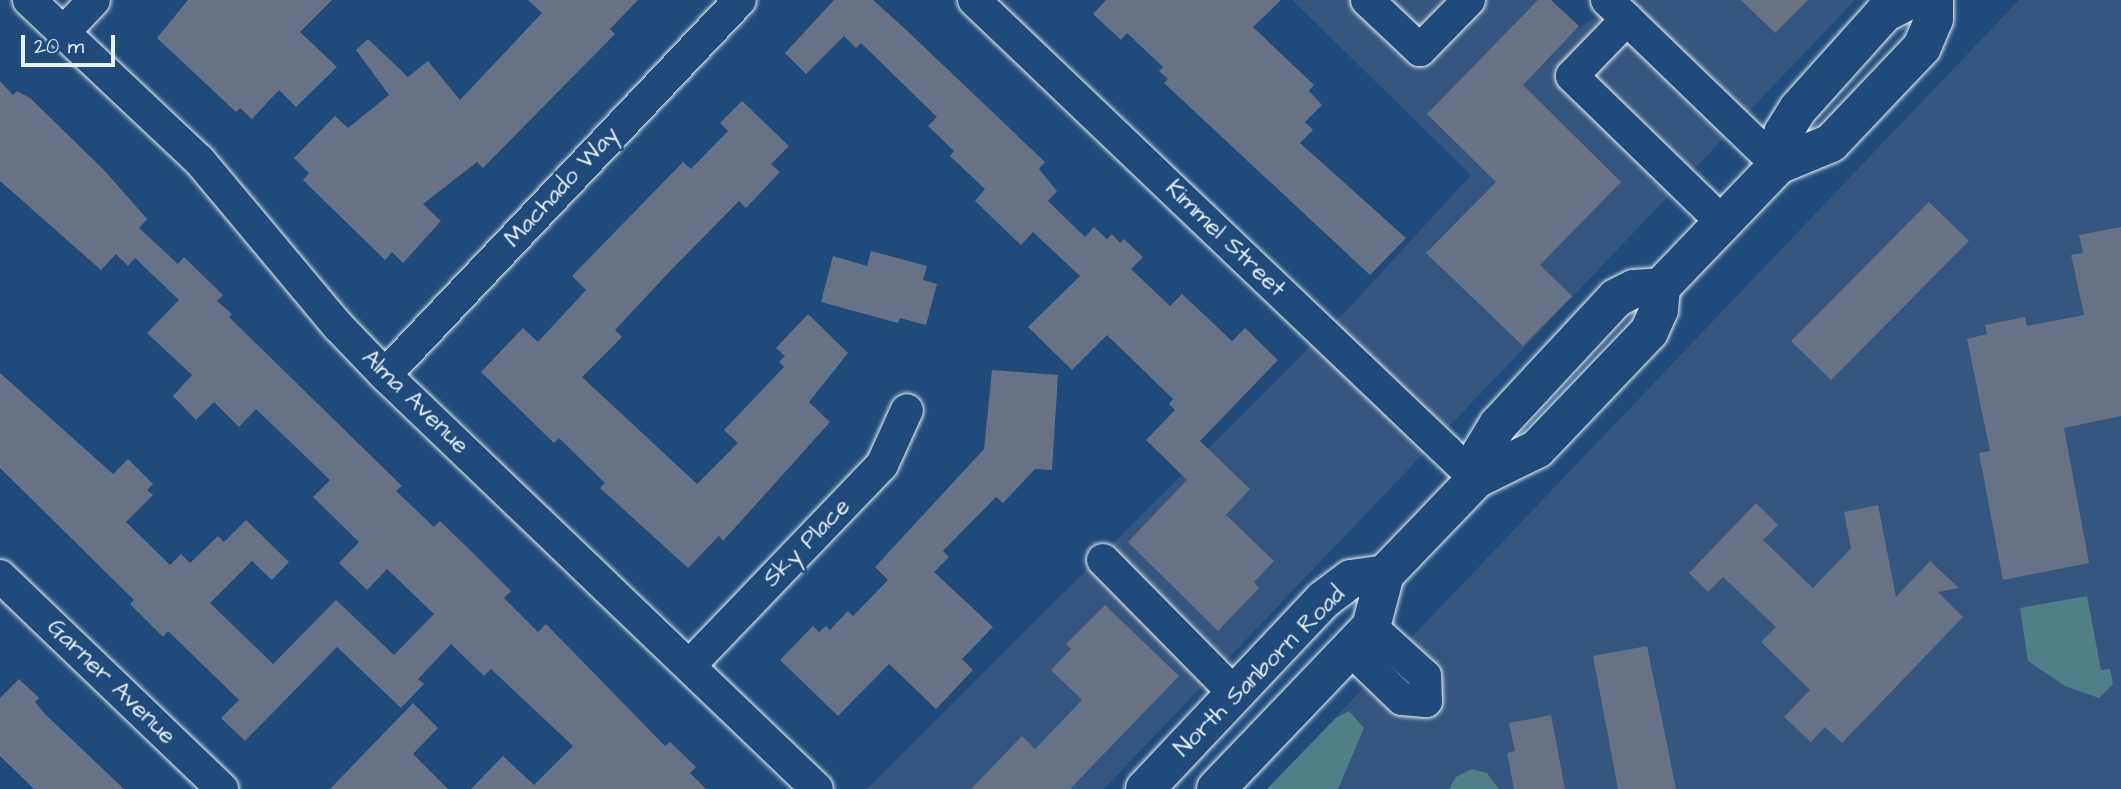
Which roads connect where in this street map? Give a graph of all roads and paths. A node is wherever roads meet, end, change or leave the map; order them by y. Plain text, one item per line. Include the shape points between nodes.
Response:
1 (29, 0) edge
2 (94, 0) edge
3 (740, 0) edge
4 (974, 0) edge
5 (1367, 0) edge
6 (1469, 0) edge
7 (1910, 0) edge
8 (1934, 0) edge
9 (1617, 10) edge
10 (63, 33) junction
11 (1778, 165) junction
12 (1723, 223) junction
13 (385, 375) junction
14 (907, 410) dead end
15 (1476, 479) junction
16 (1103, 560) dead end
17 (1385, 574) junction
18 (0, 576) edge
19 (1360, 638) junction
20 (691, 664) junction
21 (1235, 694) junction
22 (1430, 704) dead end
23 (222, 789) edge
24 (817, 789) edge
25 (1145, 789) edge
26 (1216, 789) edge

1 - 10 street, Alma Avenue
2 - 10 street
3 - 13 street, Machado Way
4 - 15 street, Kimmel Street
5 - 6 street via 1420,50
7 - 11 main road via 1884,13 1798,109 1783,133
8 - 11 main road, North Sanborn Road via 1934,19 1922,47 1831,143
9 - 11 street
9 - 12 street via 1572,76
10 - 13 street, Alma Avenue via 200,160
11 - 12 main road, North Sanborn Road
12 - 15 main road, North Sanborn Road via 1661,287 1634,289 1616,298 1498,425 1481,453
13 - 20 street, Alma Avenue
14 - 20 street, Sky Place via 882,465
15 - 17 main road, North Sanborn Road
16 - 21 street
17 - 19 main road, North Sanborn Road
17 - 21 main road, North Sanborn Road via 1351,579 1323,600
18 - 23 street, Garner Avenue
19 - 22 street via 1402,699
19 - 26 main road, North Sanborn Road
20 - 24 street, Alma Avenue
21 - 25 main road, North Sanborn Road

